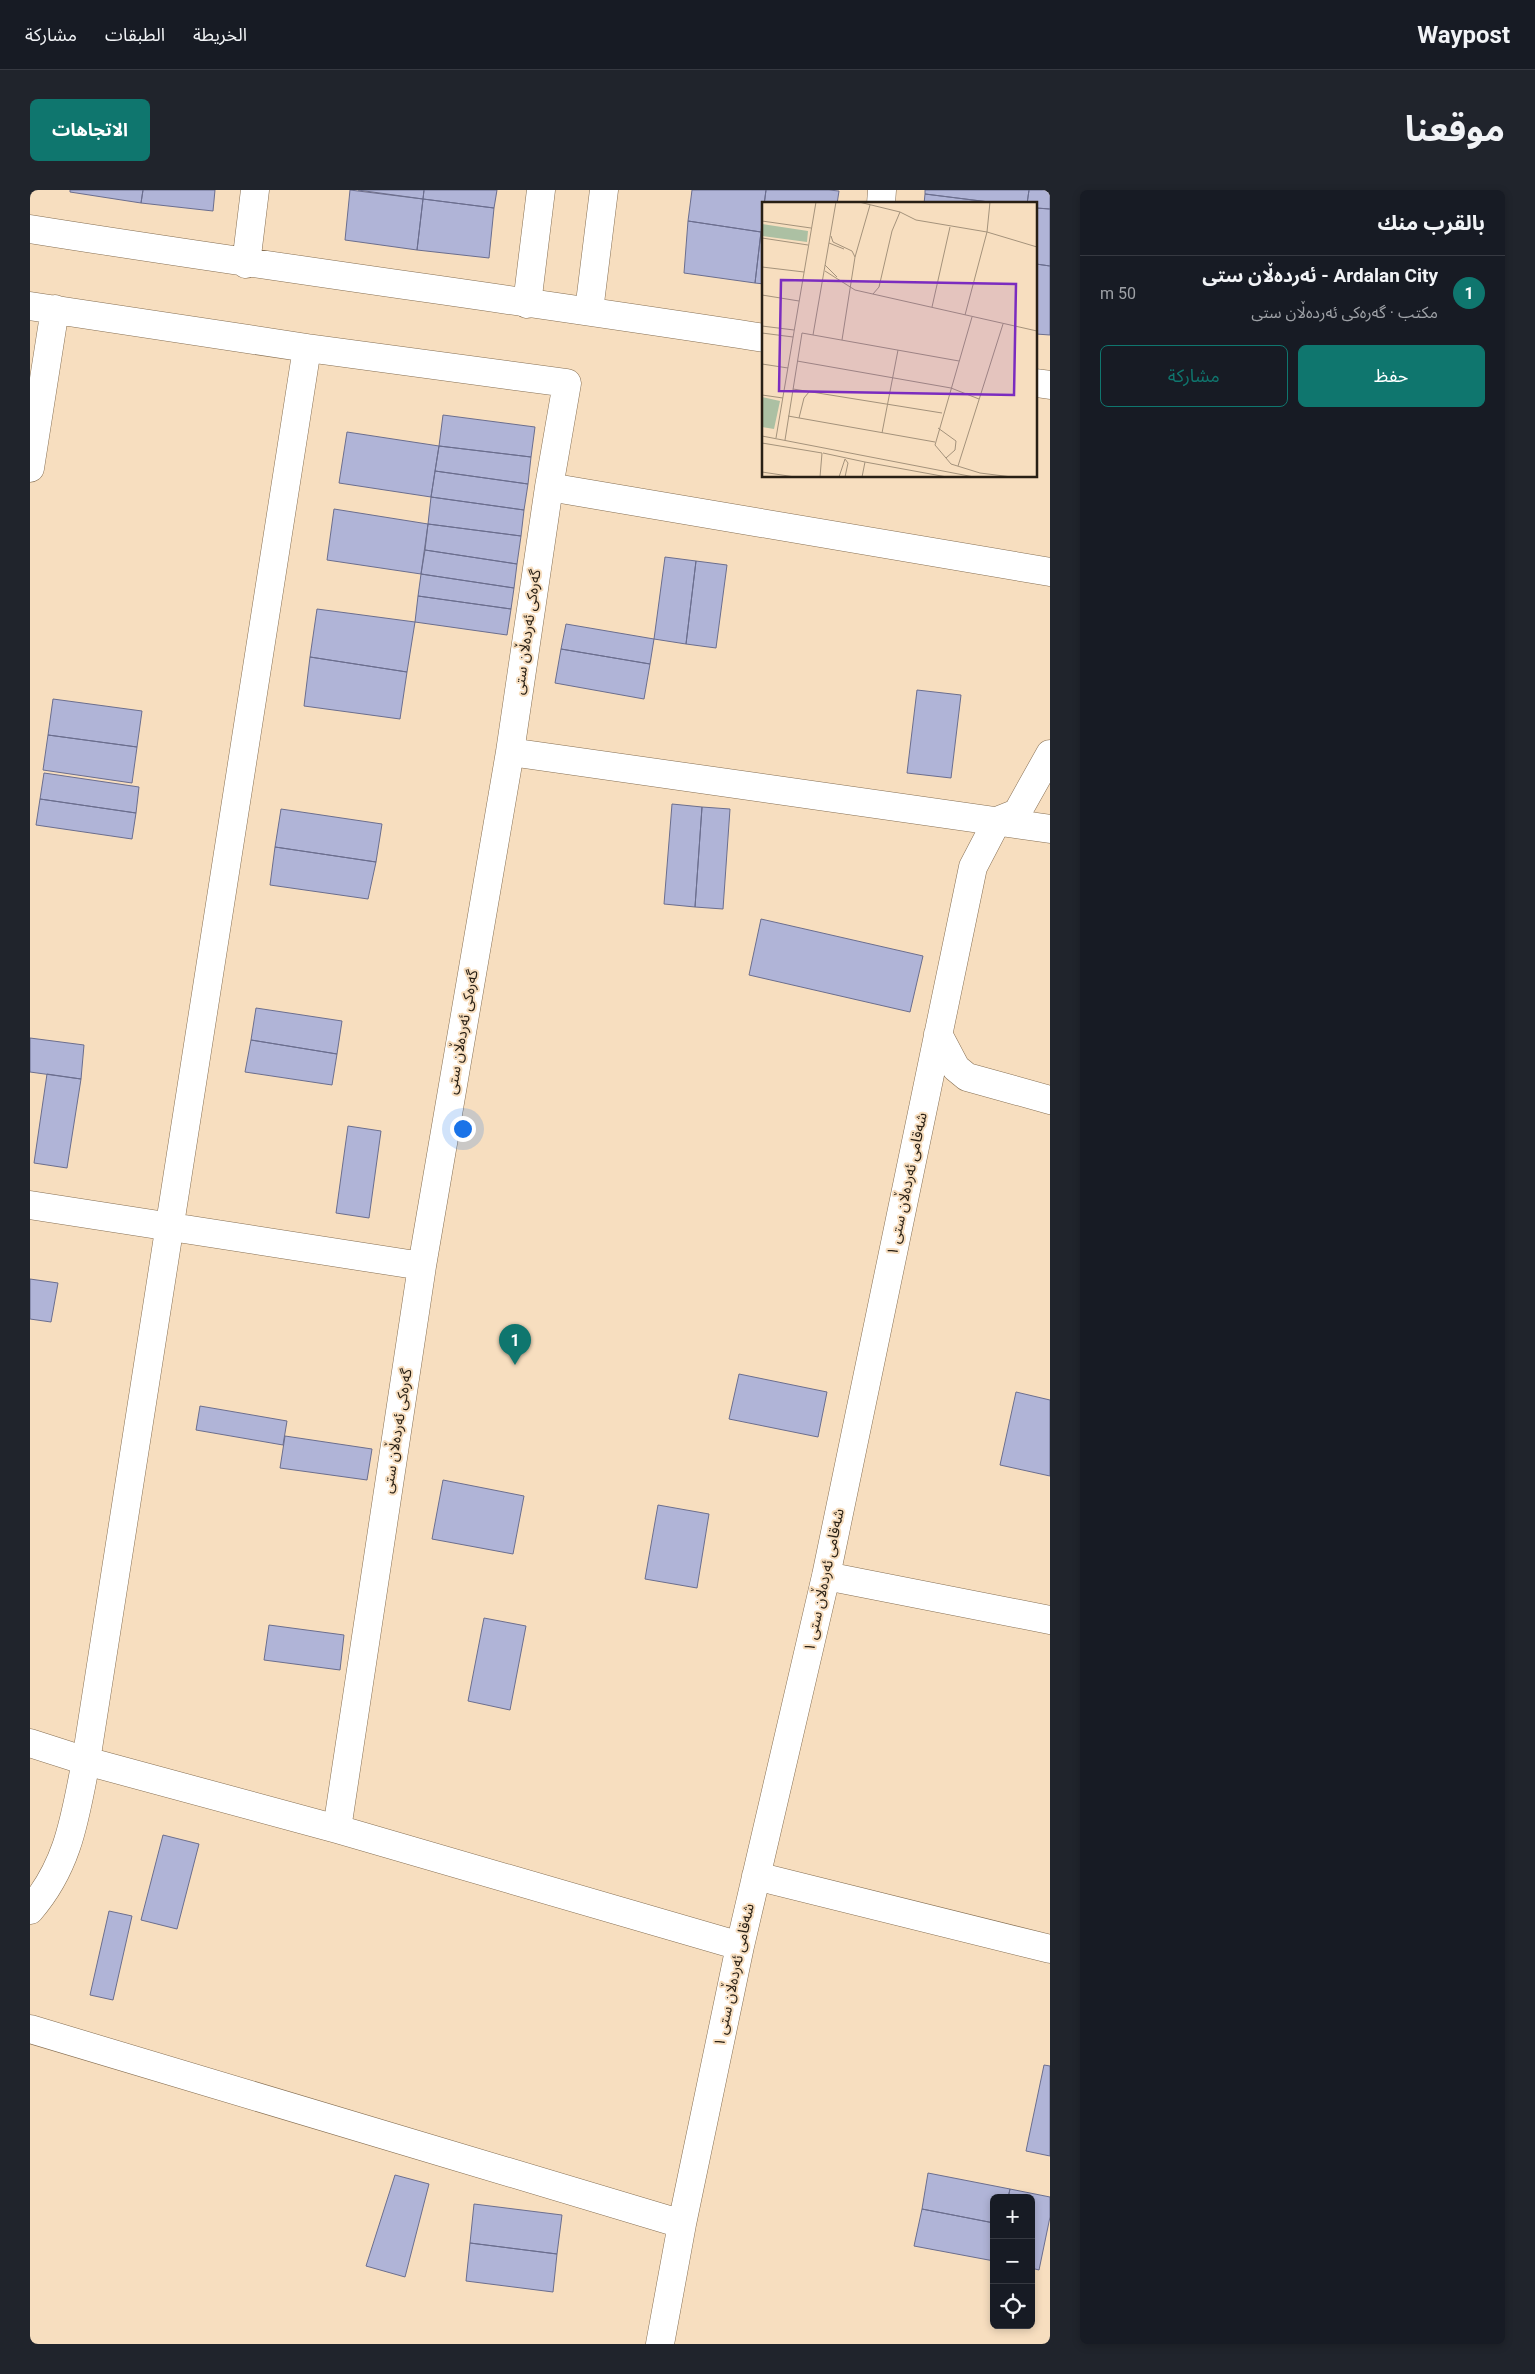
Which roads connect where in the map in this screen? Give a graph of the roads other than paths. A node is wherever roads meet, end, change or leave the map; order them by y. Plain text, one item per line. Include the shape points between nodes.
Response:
1 (255, 190) edge
2 (540, 190) edge
3 (604, 190) edge
4 (30, 229) edge
5 (246, 264) junction
6 (528, 304) junction
7 (42, 307) edge
8 (589, 311) junction
9 (762, 338) edge
10 (307, 348) junction
11 (30, 462) edge
12 (549, 487) junction
13 (1050, 572) edge
14 (510, 752) junction
15 (1050, 754) edge
16 (998, 821) junction
17 (1050, 829) edge
18 (938, 1034) junction
19 (1050, 1100) edge
20 (30, 1205) edge
21 (170, 1227) junction
22 (422, 1266) junction
23 (826, 1576) junction
24 (1050, 1620) edge
25 (30, 1743) edge
26 (86, 1761) junction
27 (337, 1828) junction
28 (756, 1876) junction
29 (30, 1910) edge
30 (740, 1946) junction
31 (1050, 1948) edge
32 (30, 2029) edge
33 (682, 2224) junction
34 (660, 2344) edge

1 - 5 street
2 - 6 street
3 - 8 street
4 - 5 street
5 - 6 street
6 - 8 street
7 - 10 street
7 - 11 street
8 - 9 street
10 - 12 street, گەرەکی ئەردەڵان ستی via 567,384
10 - 21 street
12 - 13 street
12 - 14 street, گەرەکی ئەردەڵان ستی
14 - 16 street
14 - 22 street, گەرەکی ئەردەڵان ستی
15 - 16 street via 1017,813
16 - 17 street
16 - 18 street, شەقامی ئەردەڵان ستی ١ via 973,867
18 - 19 street via 954,1064 967,1077
18 - 23 street, شەقامی ئەردەڵان ستی ١
20 - 21 street
21 - 22 street
21 - 26 street
22 - 27 street, گەرەکی ئەردەڵان ستی
23 - 24 street
23 - 28 street, شەقامی ئەردەڵان ستی ١
25 - 26 street
26 - 27 street
26 - 29 street via 71,1836 50,1885
27 - 30 street
28 - 30 street, شەقامی ئەردەڵان ستی ١
28 - 31 street
30 - 33 street, شەقامی ئەردەڵان ستی ١
32 - 33 street
33 - 34 street, شەقامی ئەردەڵان ستی ١

